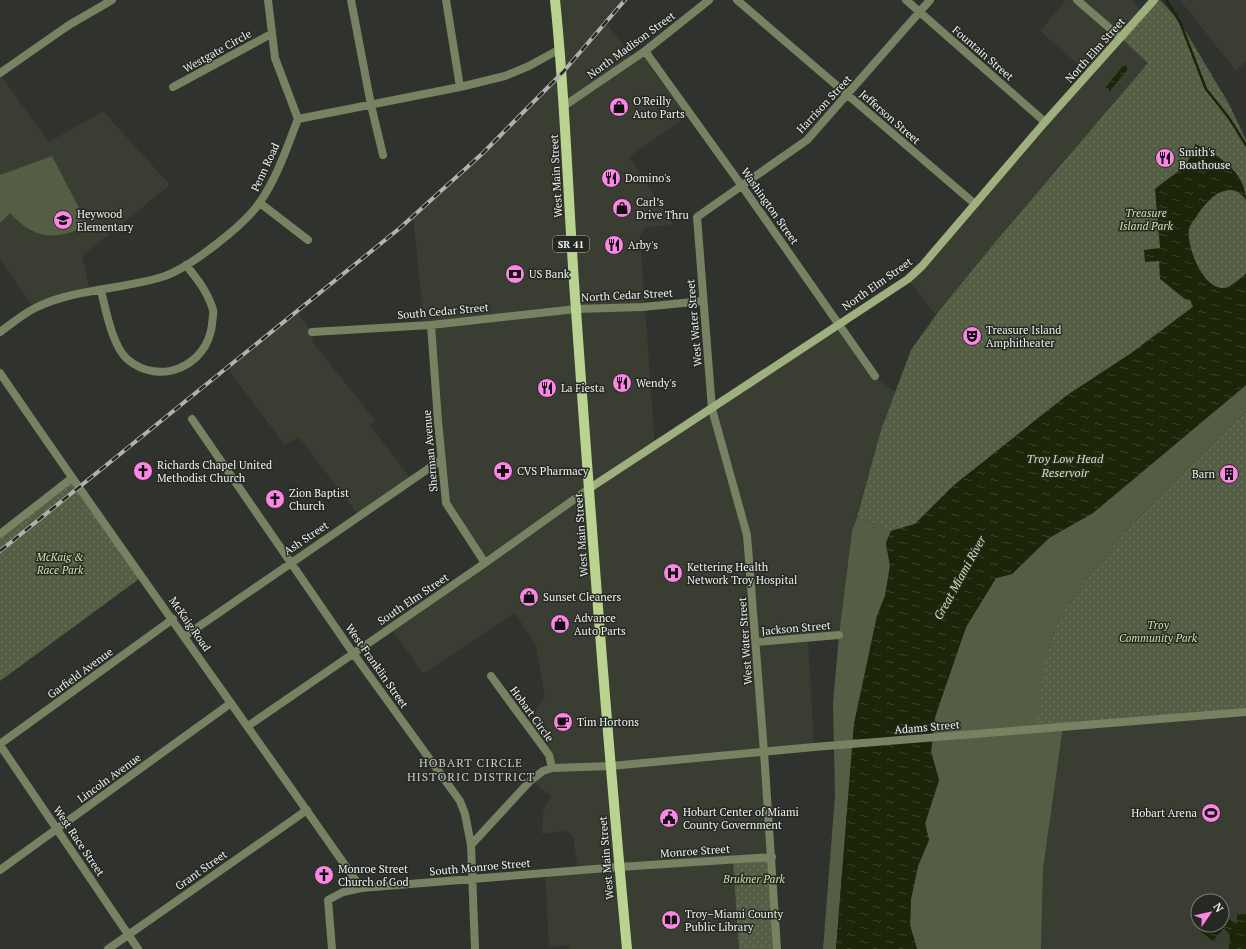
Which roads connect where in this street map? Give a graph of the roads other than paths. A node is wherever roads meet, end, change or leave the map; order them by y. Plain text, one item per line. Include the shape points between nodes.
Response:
1 (112, 0) edge
2 (268, 0) edge
3 (352, 0) edge
4 (446, 0) edge
5 (555, 0) edge
6 (709, 0) edge
7 (737, 0) edge
8 (906, 0) edge
9 (930, 0) edge
10 (1077, 0) edge
11 (1154, 0) edge
12 (920, 12) junction
13 (272, 34) junction
14 (1120, 37) junction
15 (560, 48) junction
16 (645, 51) junction
17 (0, 74) edge
18 (173, 87) dead end
19 (460, 87) junction
20 (848, 95) junction
21 (371, 105) junction
22 (564, 106) junction
23 (298, 119) junction
24 (1045, 122) junction
25 (383, 155) dead end
26 (742, 186) junction
27 (260, 203) junction
28 (975, 204) junction
29 (698, 217) joint
30 (308, 240) dead end
31 (186, 265) junction
32 (101, 291) junction
33 (703, 301) junction
34 (576, 309) junction
35 (838, 324) junction
36 (431, 325) junction
37 (0, 332) edge
38 (312, 332) dead end
39 (0, 373) edge
40 (875, 376) dead end
41 (712, 409) junction
42 (192, 419) dead end
43 (441, 460) junction
44 (72, 478) junction
45 (590, 488) junction
46 (0, 534) edge
47 (291, 561) junction
48 (485, 563) junction
49 (174, 619) junction
50 (839, 635) dead end
51 (185, 636) junction
52 (756, 642) junction
53 (353, 653) junction
54 (491, 676) dead end
55 (231, 703) junction
56 (1246, 712) edge
57 (248, 726) junction
58 (0, 745) edge
59 (764, 752) junction
60 (611, 766) junction
61 (552, 768) junction
62 (307, 810) junction
63 (58, 829) junction
64 (472, 845) junction
65 (772, 857) junction
66 (619, 867) junction
67 (0, 870) edge
68 (472, 879) junction
69 (361, 888) junction
70 (128, 934) junction
71 (108, 949) edge
72 (138, 949) edge
73 (332, 949) edge
74 (476, 949) edge
75 (627, 949) edge
76 (777, 949) edge

1 - 17 street via 69,25
2 - 13 street
3 - 21 street
4 - 19 street
5 - 15 main road, West Main Street / SR 41
6 - 16 street, North Madison Street
7 - 20 street, Jefferson Street
8 - 12 street, Fountain Street
9 - 12 street, Harrison Street
10 - 14 street
11 - 14 main road, North Elm Street
12 - 20 street, Harrison Street
12 - 24 street, Fountain Street
13 - 18 street, Westgate Circle
13 - 23 street via 275,58
14 - 24 main road, North Elm Street
15 - 19 street via 523,69
15 - 22 main road, West Main Street / SR 41
16 - 22 street, North Madison Street
16 - 26 street, Washington Street
19 - 21 street
20 - 26 street, Harrison Street via 807,140
20 - 28 street, Jefferson Street
21 - 23 street
21 - 25 street
22 - 34 main road, West Main Street / SR 41
23 - 27 street, Penn Road
24 - 28 main road, North Elm Street
26 - 29 street, Harrison Street
26 - 35 street, Washington Street
27 - 30 street
27 - 31 street, Penn Road via 237,226
28 - 35 main road, North Elm Street via 908,279
29 - 33 street, West Water Street
31 - 32 street, Penn Road via 165,276
31 - 32 street via 205,291 213,311 210,334 201,352 173,371 157,372 140,367 126,358 115,340
32 - 37 street, Penn Road via 66,296 45,303
33 - 34 street, North Cedar Street via 644,307
33 - 41 street, West Water Street
34 - 36 street, South Cedar Street
34 - 45 main road, West Main Street / SR 41
35 - 40 street, Washington Street
35 - 41 main road, North Elm Street
36 - 38 street, South Cedar Street
36 - 43 street, Sherman Avenue
39 - 44 street, McKaig Road
41 - 45 main road, North Elm Street
41 - 52 street, West Water Street via 748,535
42 - 47 street, West Franklin Street
43 - 47 street, Ash Street
43 - 48 street, Sherman Avenue via 446,503
44 - 46 street
44 - 49 street, McKaig Road
45 - 48 street, South Elm Street
45 - 60 main road, West Main Street
47 - 51 street, Ash Street
47 - 53 street, West Franklin Street
48 - 53 street, South Elm Street
49 - 51 street, McKaig Road
49 - 58 street, Garfield Avenue
50 - 52 street, Jackson Street
51 - 55 street, McKaig Road
52 - 59 street, West Water Street
53 - 57 street, South Elm Street
53 - 64 street, West Franklin Street via 460,801
54 - 61 street, Hobart Circle via 549,756
55 - 57 street, McKaig Road
55 - 63 street, Lincoln Avenue
56 - 59 street, Adams Street
57 - 62 street, McKaig Road
58 - 63 street, West Race Street
59 - 60 street, Adams Street
59 - 65 street, West Water Street
60 - 61 street, Adams Street
60 - 66 main road, West Main Street
61 - 64 street via 531,780
62 - 69 street, McKaig Road
62 - 70 street, Grant Street
63 - 67 street, Lincoln Avenue
63 - 70 street, West Race Street
64 - 68 street, West Franklin Street
65 - 66 street, Monroe Street
65 - 76 street, West Water Street
66 - 68 street, South Monroe Street
66 - 75 main road, West Main Street
68 - 69 street, South Monroe Street
68 - 74 street, West Franklin Street
69 - 73 street, South Monroe Street via 343,892 328,900
70 - 71 street, Grant Street
70 - 72 street, West Race Street

